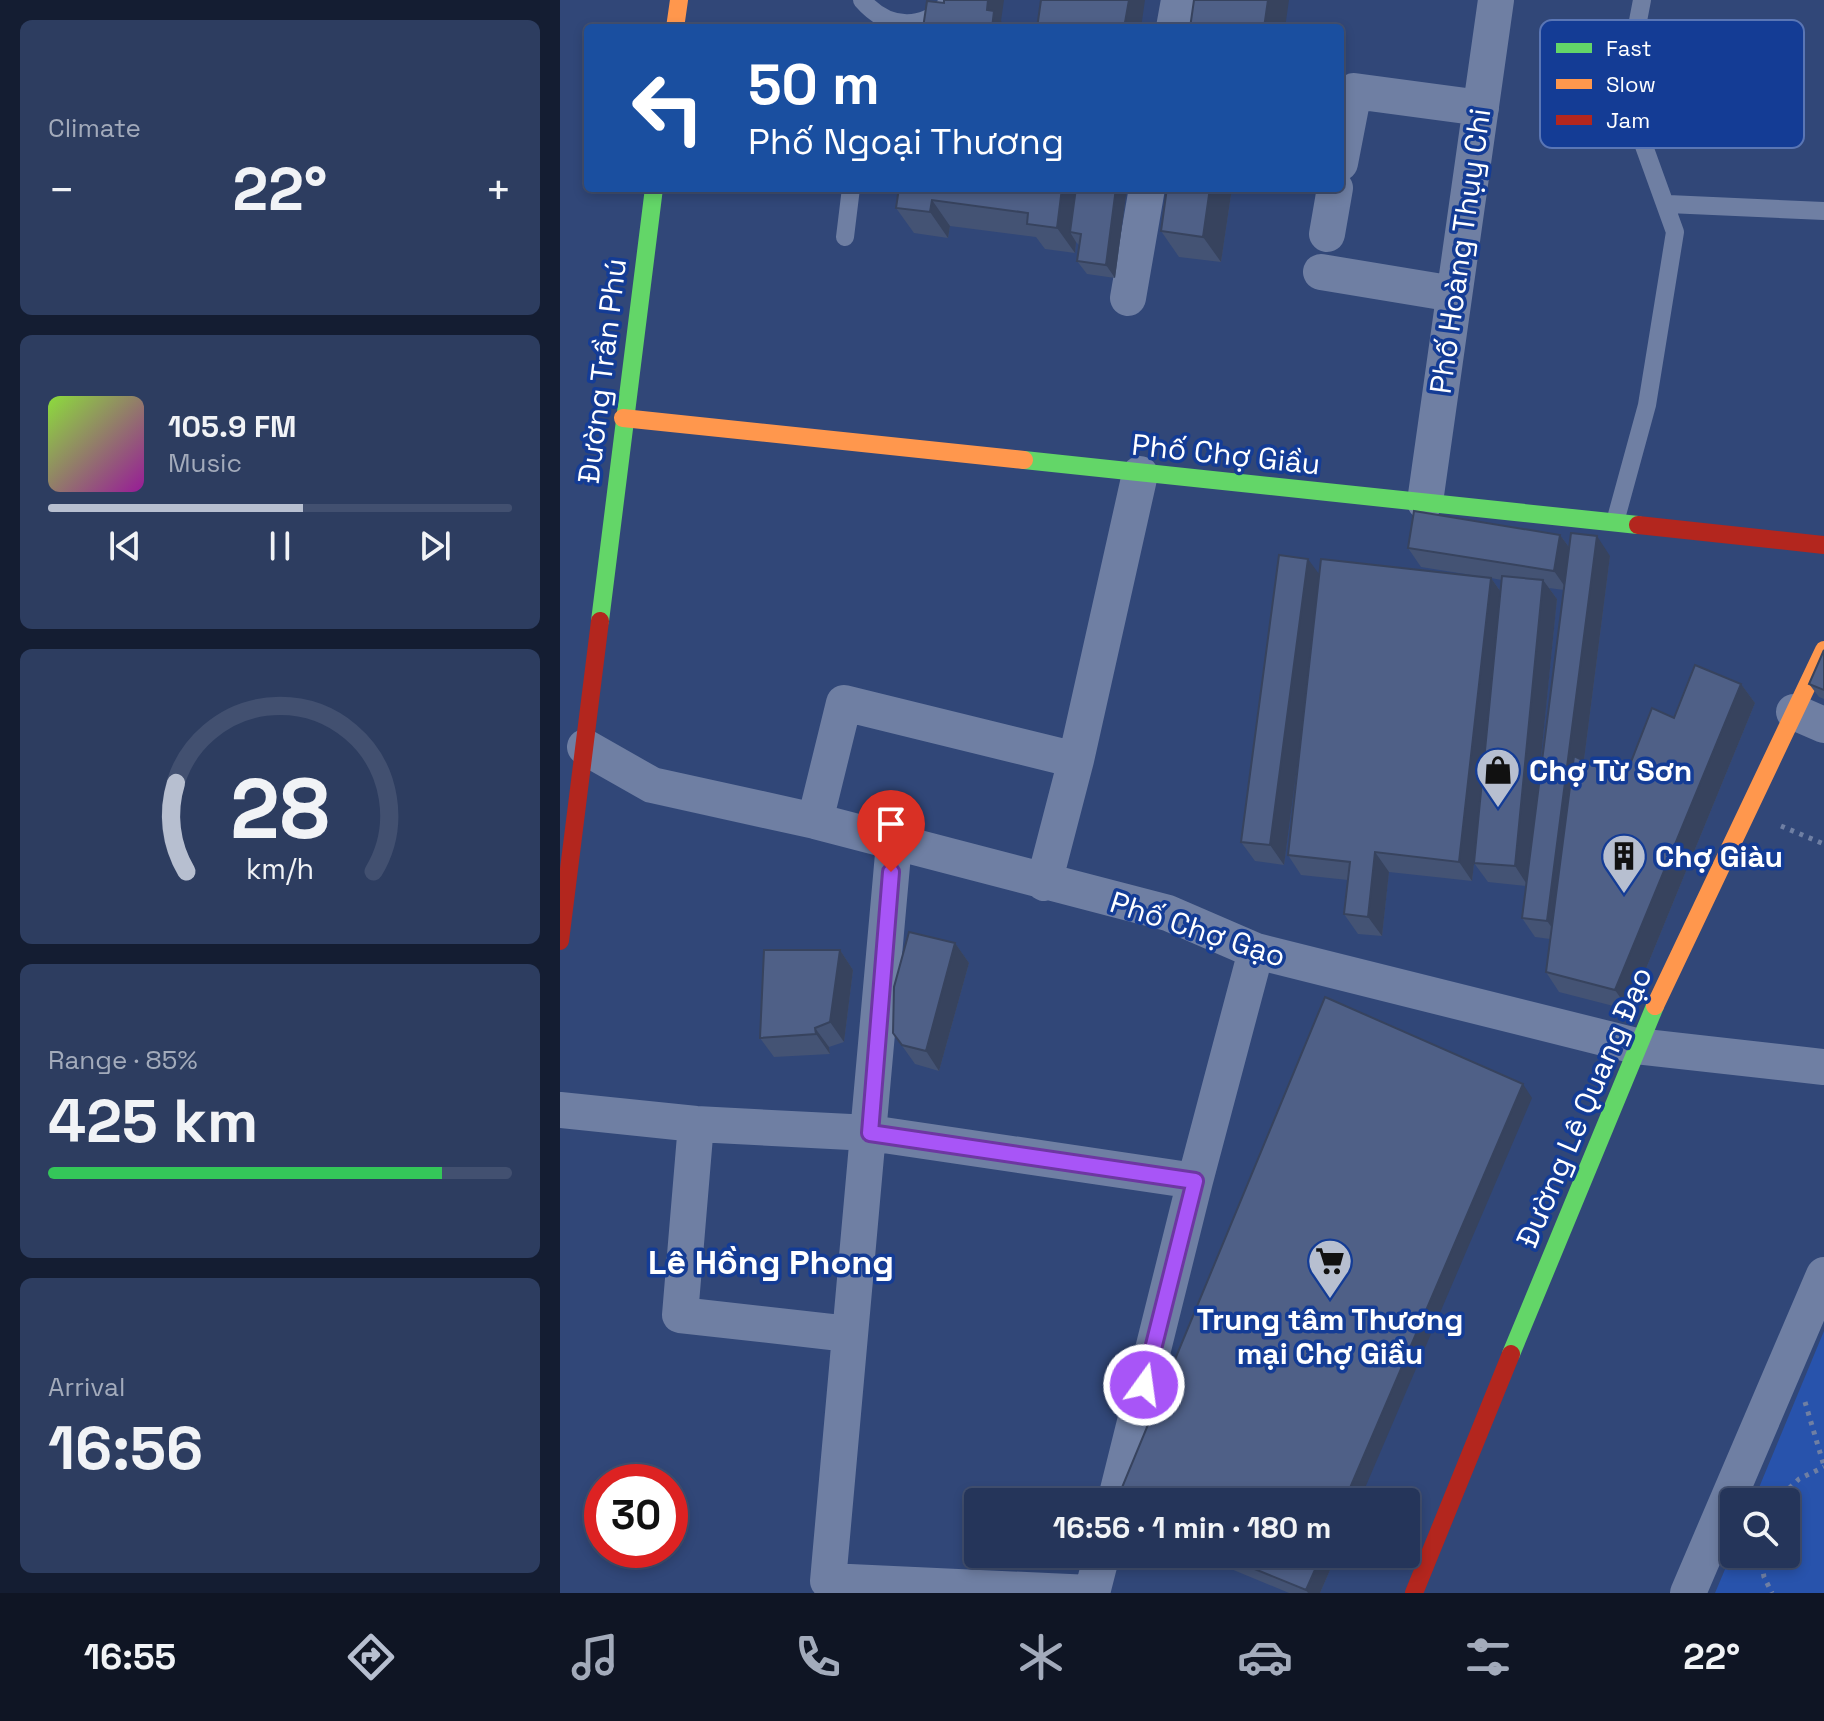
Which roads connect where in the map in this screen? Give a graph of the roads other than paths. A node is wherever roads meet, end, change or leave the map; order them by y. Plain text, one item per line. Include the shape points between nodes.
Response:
1 (679, 0) edge
2 (950, 0) edge
3 (1179, 0) edge
4 (1496, 0) edge
5 (1642, 0) edge
6 (869, 14) edge
7 (1638, 20) edge
8 (676, 24) edge
9 (1175, 24) edge
10 (1481, 108) junction
11 (1344, 142) edge
12 (1645, 148) edge
13 (653, 192) edge
14 (851, 192) edge
15 (1146, 192) edge
16 (1334, 192) edge
17 (1668, 204) junction
18 (1824, 211) edge
19 (1327, 234) dead end
20 (845, 237) dead end
21 (1321, 272) dead end
22 (1454, 294) junction
23 (1128, 298) dead end
24 (623, 418) junction
25 (1140, 474) junction
26 (1425, 502) junction
27 (1615, 522) junction
28 (1824, 545) edge
29 (1824, 650) edge
30 (1809, 719) edge
31 (572, 742) edge
32 (1076, 760) junction
33 (815, 821) junction
34 (894, 843) junction
35 (1044, 883) junction
36 (560, 941) edge
37 (1256, 951) junction
38 (1636, 1046) junction
39 (1824, 1067) edge
40 (560, 1110) edge
41 (696, 1124) junction
42 (870, 1133) junction
43 (1195, 1181) junction
44 (1824, 1275) edge
45 (849, 1334) junction
46 (1118, 1488) edge
47 (1098, 1568) edge
48 (823, 1587) edge
49 (1092, 1593) edge
50 (1414, 1593) edge
51 (1688, 1593) edge

1 - 8 main road
2 - 6 lane via 937,14 913,23
3 - 9 street
4 - 10 street, Phố Hoàng Thụy Chi
5 - 7 lane
10 - 11 street via 1354,91
10 - 22 street, Phố Hoàng Thụy Chi
12 - 17 lane
13 - 24 main road, Đường Trần Phú
14 - 20 lane
15 - 23 street
16 - 19 street
17 - 18 lane
17 - 27 lane via 1675,232 1647,405
21 - 22 street
22 - 26 street, Phố Hoàng Thụy Chi
24 - 25 main road, Phố Chợ Giầu
24 - 31 main road, Đường Trần Phú
25 - 26 main road, Phố Chợ Giầu
25 - 32 street
26 - 27 main road, Phố Chợ Giầu
27 - 28 main road, Phố Chợ Giầu
29 - 30 main road, Đường Lê Quang Đạo
30 - 38 main road, Đường Lê Quang Đạo via 1747,811
31 - 33 street, Phố Chợ Gạo via 652,785
31 - 36 main road, Đường Trần Phú
32 - 33 street via 844,703
32 - 35 street
33 - 34 street, Phố Chợ Gạo
34 - 35 street, Phố Chợ Gạo
34 - 42 street
35 - 37 street, Phố Chợ Gạo via 1168,913
37 - 38 street, Phố Chợ Gạo
37 - 43 street
38 - 39 street, Phố Chợ Gạo
38 - 50 main road, Đường Lê Quang Đạo
40 - 41 street
41 - 42 street
41 - 45 street via 680,1315
42 - 43 street
42 - 45 street
43 - 46 street
44 - 51 street
45 - 48 street
47 - 49 street
48 - 49 street

